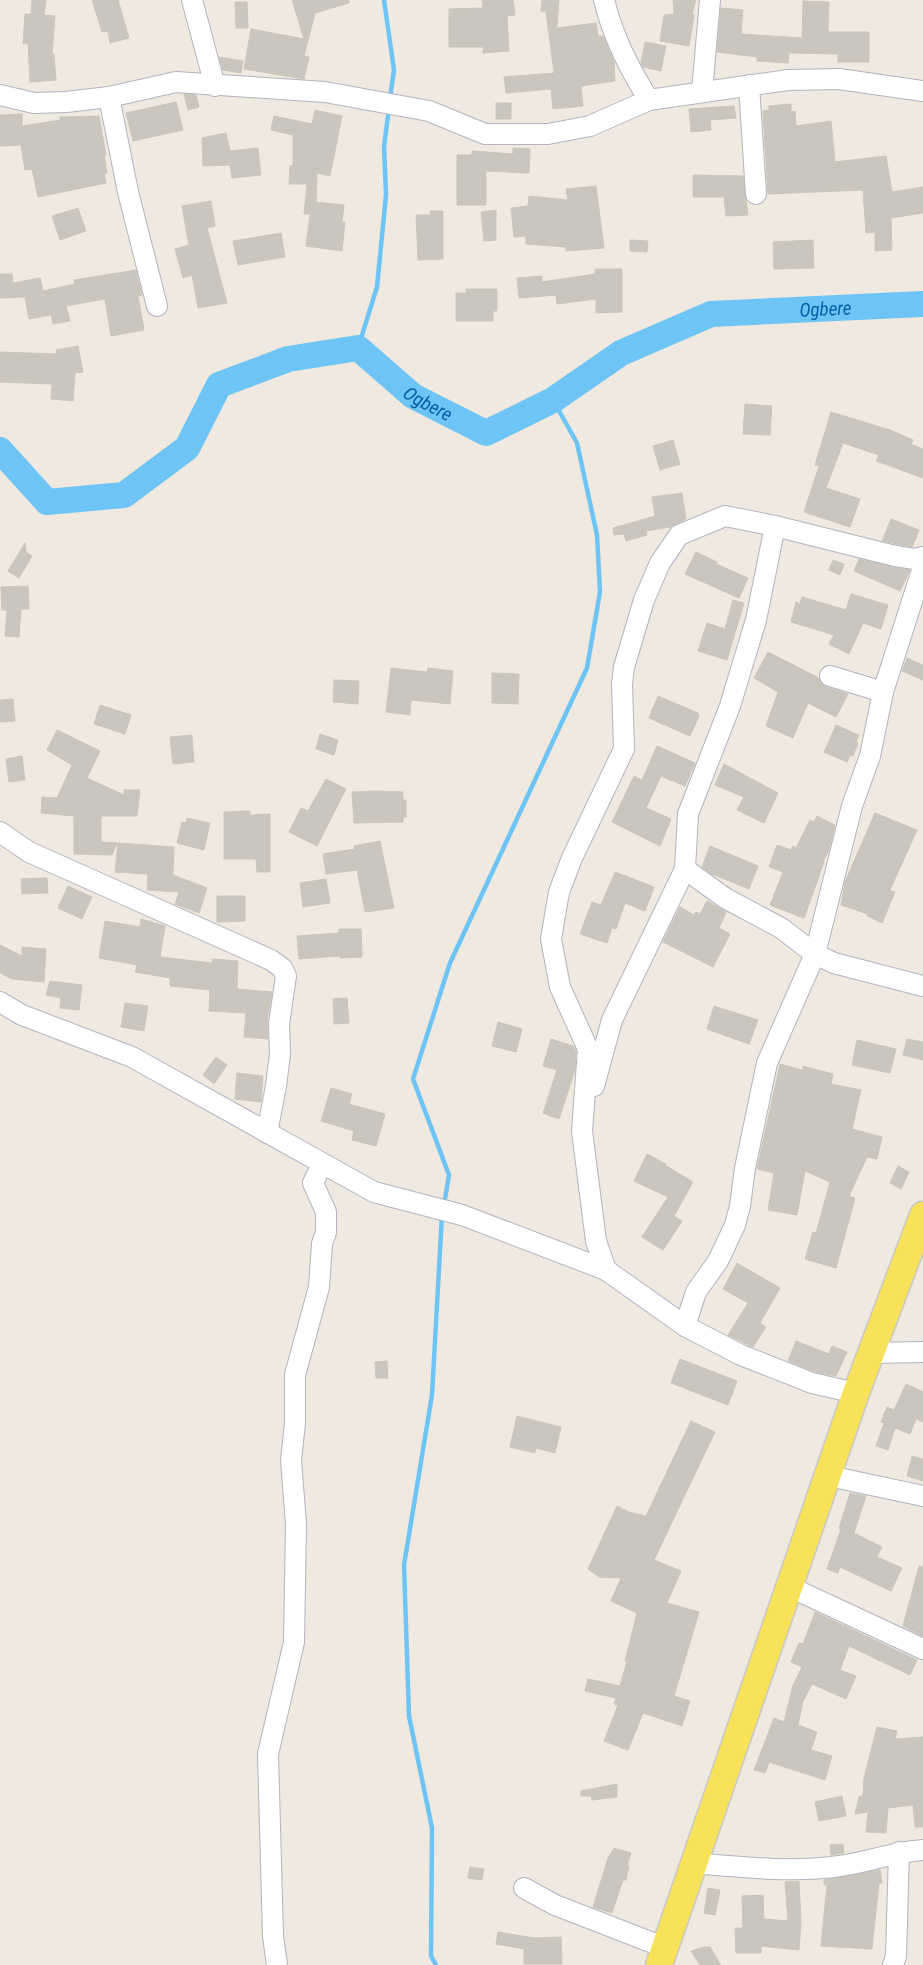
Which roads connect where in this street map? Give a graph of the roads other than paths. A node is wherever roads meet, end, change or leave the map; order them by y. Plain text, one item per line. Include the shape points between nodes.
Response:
1 (192, 0) edge
2 (604, 0) edge
3 (710, 0) edge
4 (749, 85) junction
5 (215, 86) junction
6 (923, 91) edge
7 (702, 92) junction
8 (0, 95) edge
9 (108, 97) junction
10 (649, 100) junction
11 (756, 194) dead end
12 (157, 306) dead end
13 (776, 526) junction
14 (923, 557) edge
15 (923, 568) edge
16 (830, 676) dead end
17 (883, 692) junction
18 (0, 832) edge
19 (685, 869) junction
20 (815, 954) junction
21 (923, 986) edge
22 (0, 1002) edge
23 (582, 1131) junction
24 (267, 1133) junction
25 (322, 1164) junction
26 (923, 1215) edge
27 (606, 1270) junction
28 (685, 1326) junction
29 (923, 1352) edge
30 (871, 1353) junction
31 (856, 1393) junction
32 (829, 1476) junction
33 (923, 1496) edge
34 (790, 1586) junction
35 (923, 1649) edge
36 (923, 1850) edge
37 (899, 1852) junction
38 (693, 1863) junction
39 (524, 1888) dead end
40 (662, 1956) edge
41 (277, 1965) edge
42 (893, 1965) edge

1 - 5 street
2 - 10 street via 627,66
3 - 7 street
4 - 6 street via 839,79
4 - 7 street
4 - 11 street
5 - 9 street via 176,82
5 - 10 street via 325,92 430,111 485,134 548,134 590,126
7 - 10 street
8 - 9 street via 34,103
9 - 12 street
13 - 14 street via 895,556
13 - 19 street via 756,620 733,698 688,814
13 - 23 street via 725,516 679,535 660,563 644,600 624,667 624,749 559,892 552,939 560,987 588,1049
15 - 17 street
16 - 17 street
17 - 20 street via 870,756 852,806
18 - 24 street via 29,852 172,914 282,968 286,976 279,1024 280,1054
19 - 20 street via 725,898 781,928
19 - 23 street via 612,1020
20 - 21 street via 834,963
20 - 28 street via 767,1063 735,1225 718,1261 696,1292
22 - 24 street via 22,1014 132,1057
23 - 27 street via 596,1240
24 - 25 street
25 - 27 street via 374,1192 462,1215
25 - 41 street via 313,1184 326,1212 319,1287 295,1375 291,1460 296,1524 294,1642 268,1754 273,1936
26 - 30 main road
27 - 28 street
28 - 31 street via 741,1355 812,1383
29 - 30 street
30 - 31 main road
31 - 32 main road
32 - 33 street
32 - 34 main road
34 - 35 street
34 - 38 main road
36 - 37 street
37 - 38 street via 840,1866 756,1869
37 - 42 street via 896,1956
38 - 40 main road
39 - 40 street

